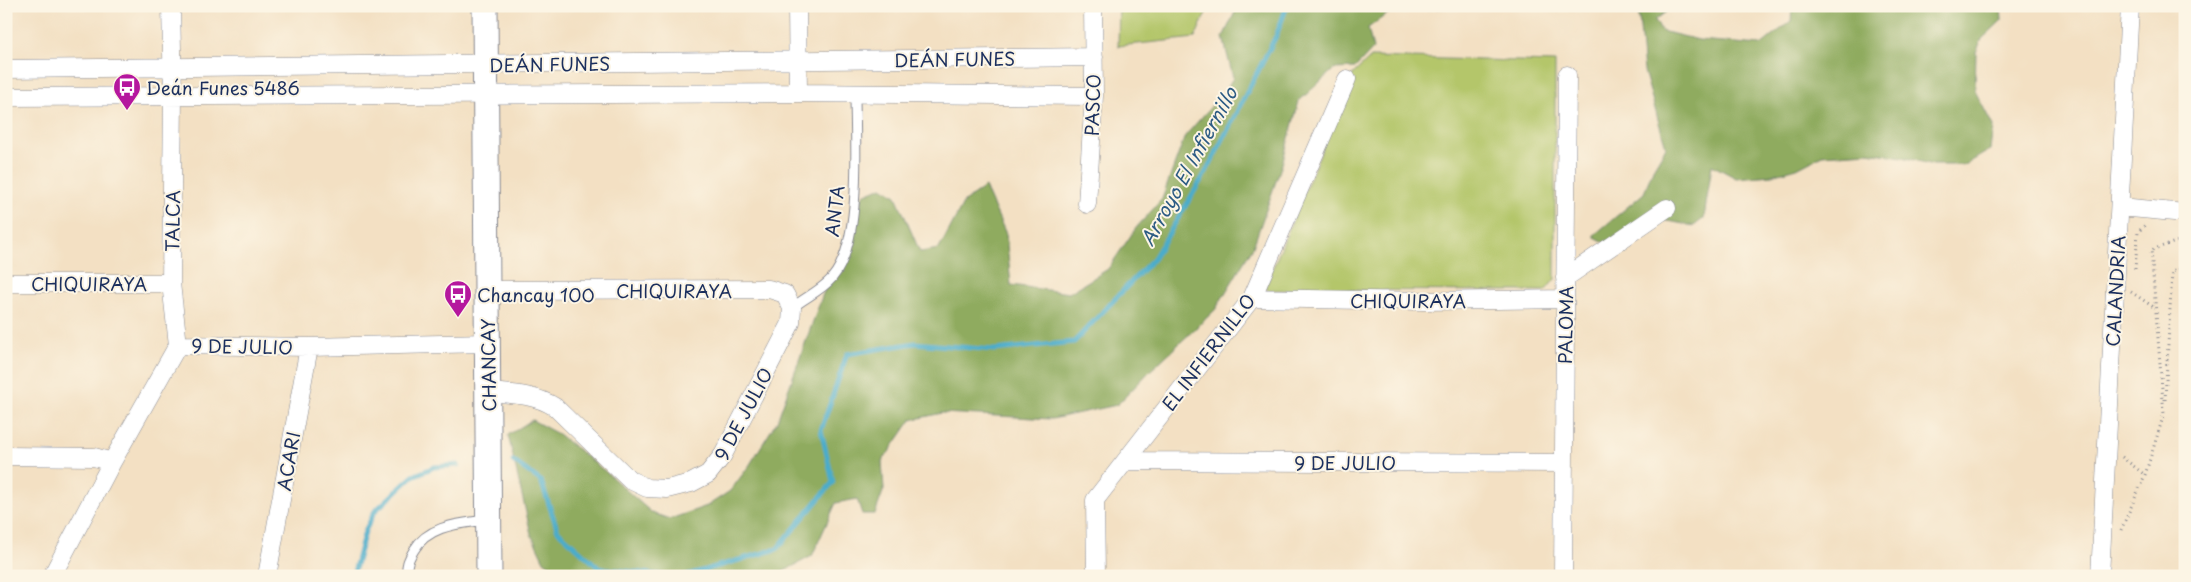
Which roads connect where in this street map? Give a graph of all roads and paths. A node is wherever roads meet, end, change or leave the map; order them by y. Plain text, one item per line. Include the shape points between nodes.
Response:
1 (171, 6) edge
2 (485, 6) edge
3 (797, 6) edge
4 (1093, 6) edge
5 (2130, 6) edge
6 (1094, 57) junction
7 (798, 61) junction
8 (486, 64) junction
9 (172, 68) junction
10 (6, 69) edge
11 (1567, 75) dead end
12 (1347, 80) dead end
13 (798, 93) junction
14 (856, 94) junction
15 (485, 95) junction
16 (173, 96) junction
17 (1094, 96) junction
18 (6, 97) edge
19 (1087, 204) dead end
20 (2120, 207) junction
21 (1667, 208) dead end
22 (2185, 213) edge
23 (2150, 220) dead end
24 (2185, 239) edge
25 (2185, 267) edge
26 (2135, 276) dead end
27 (1565, 278) junction
28 (2116, 282) junction
29 (6, 283) edge
30 (171, 283) junction
31 (2134, 285) dead end
32 (487, 290) junction
33 (2134, 294) junction
34 (1252, 298) junction
35 (1565, 300) junction
36 (2133, 304) dead end
37 (792, 308) junction
38 (2156, 308) junction
39 (487, 343) junction
40 (178, 345) junction
41 (310, 347) junction
42 (488, 392) junction
43 (2164, 414) junction
44 (2115, 446) junction
45 (6, 456) edge
46 (2122, 456) junction
47 (1126, 461) junction
48 (112, 462) junction
49 (1564, 463) junction
50 (2121, 466) dead end
51 (2145, 475) junction
52 (489, 520) junction
53 (2117, 522) dead end
54 (52, 576) edge
55 (267, 576) edge
56 (407, 576) edge
57 (489, 576) edge
58 (1096, 576) edge
59 (1563, 576) edge
60 (2100, 576) edge

1 - 9 street, TALCA
2 - 8 main road, CHANCAY
3 - 7 street
4 - 6 street, PASCO
5 - 20 street, CALANDRIA
6 - 7 street, DEÁN FUNES
6 - 17 street, PASCO
7 - 8 street, DEÁN FUNES
7 - 13 street
8 - 9 street, DEÁN FUNES
8 - 15 main road, CHANCAY
9 - 10 street, DEÁN FUNES
9 - 16 street, TALCA
11 - 27 street, PALOMA
12 - 34 street, EL INFIERNILLO
13 - 14 street, DEÁN FUNES
13 - 15 street, DEÁN FUNES
14 - 17 street, DEÁN FUNES
14 - 37 lane, ANTA via 854,210 844,257 832,278
15 - 16 street, DEÁN FUNES
15 - 32 main road, CHANCAY
16 - 18 street, DEÁN FUNES
16 - 30 street, TALCA
17 - 19 street, PASCO
20 - 22 street
20 - 28 street, CALANDRIA
21 - 27 street
23 - 26 path via 2138,232
24 - 38 path via 2151,250
25 - 43 path via 2172,272
27 - 35 street, PALOMA
28 - 33 path
28 - 44 street, CALANDRIA
29 - 30 street, CHIQUIRAYA
30 - 40 street, TALCA
31 - 33 path
32 - 37 street, CHIQUIRAYA via 769,289 785,294
32 - 39 main road, CHANCAY
33 - 36 path
33 - 38 path
34 - 35 street, CHIQUIRAYA
34 - 47 street, EL INFIERNILLO
35 - 49 street, PALOMA
37 - 42 street, 9 DE JULIO via 791,323 724,455 708,474 691,484 667,489 647,488 630,480 545,400
38 - 43 path
39 - 41 street, 9 DE JULIO
39 - 42 main road, CHANCAY
40 - 41 street, 9 DE JULIO
40 - 48 street, 9 DE JULIO
41 - 55 street, ACARI
42 - 52 main road, CHANCAY
43 - 51 path
44 - 46 path
44 - 46 path
44 - 60 street, CALANDRIA
45 - 48 street via 94,457
46 - 50 path
46 - 51 path
47 - 49 street, 9 DE JULIO
47 - 58 street, EL INFIERNILLO via 1095,500
48 - 54 street
49 - 59 street, PALOMA
51 - 53 path via 2118,532
52 - 56 lane via 441,528 420,540 406,564
52 - 57 main road, CHANCAY

